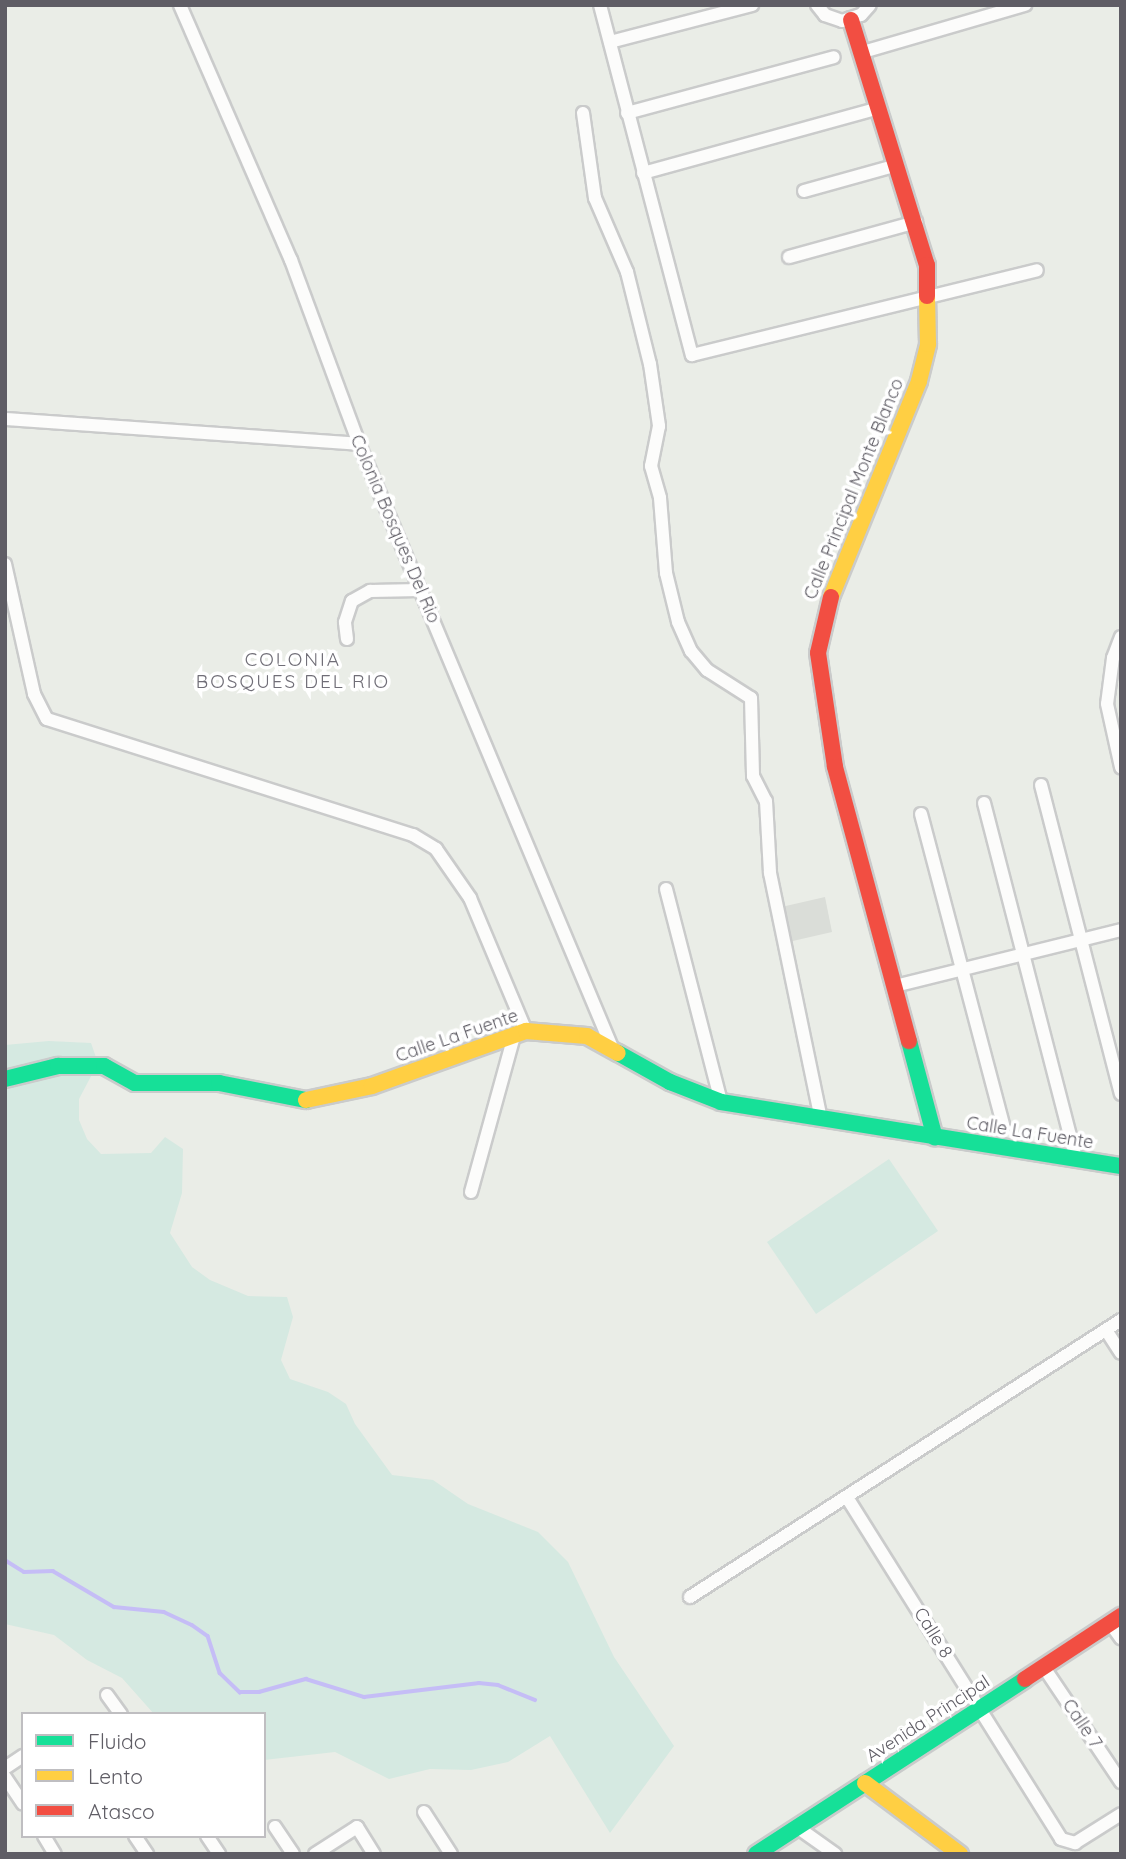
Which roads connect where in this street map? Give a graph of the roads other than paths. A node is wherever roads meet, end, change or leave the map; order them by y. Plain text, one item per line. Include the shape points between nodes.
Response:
1 (180, 5) edge
2 (600, 5) edge
3 (752, 5) edge
4 (817, 5) edge
5 (870, 5) edge
6 (1025, 5) edge
7 (851, 20) junction
8 (610, 42) junction
9 (863, 52) junction
10 (834, 57) dead end
11 (879, 108) junction
12 (583, 113) dead end
13 (627, 113) junction
14 (897, 165) junction
15 (643, 173) junction
16 (804, 191) dead end
17 (916, 222) junction
18 (789, 257) dead end
19 (1037, 270) dead end
20 (930, 299) junction
21 (5, 419) edge
22 (359, 443) junction
23 (5, 564) edge
24 (421, 590) junction
25 (1121, 637) edge
26 (346, 639) dead end
27 (1121, 767) edge
28 (1041, 785) dead end
29 (984, 803) dead end
30 (921, 814) dead end
31 (666, 889) dead end
32 (1121, 930) edge
33 (1081, 940) junction
34 (1023, 954) junction
35 (961, 969) junction
36 (895, 986) junction
37 (520, 1033) junction
38 (614, 1051) junction
39 (35, 1070) junction
40 (5, 1079) edge
41 (5, 1087) edge
42 (1121, 1094) edge
43 (721, 1102) junction
44 (821, 1119) junction
45 (1003, 1125) dead end
46 (935, 1138) junction
47 (1076, 1159) junction
48 (1121, 1166) edge
49 (471, 1192) dead end
50 (1121, 1320) edge
51 (1106, 1330) junction
52 (1121, 1353) edge
53 (848, 1499) junction
54 (690, 1597) dead end
55 (1116, 1619) edge
56 (1121, 1638) edge
57 (1043, 1666) junction
58 (107, 1695) dead end
59 (980, 1707) junction
60 (120, 1712) edge
61 (21, 1757) edge
62 (5, 1769) edge
63 (5, 1777) edge
64 (1121, 1782) edge
65 (865, 1783) junction
66 (21, 1801) edge
67 (424, 1812) dead end
68 (1121, 1814) edge
69 (275, 1827) dead end
70 (797, 1827) junction
71 (45, 1838) edge
72 (136, 1838) edge
73 (208, 1838) edge
74 (55, 1854) edge
75 (147, 1854) edge
76 (219, 1854) edge
77 (293, 1854) edge
78 (315, 1854) edge
79 (374, 1854) edge
80 (451, 1854) edge
81 (755, 1854) edge
82 (835, 1854) edge
83 (960, 1854) edge

1 - 22 street, Colonia Bosques Del Rio via 291,260
2 - 8 street
3 - 8 street
4 - 7 street via 833,19
5 - 7 street
6 - 9 street
7 - 9 street, Calle Principal Monte Blanco
8 - 13 street
9 - 11 street, Calle Principal Monte Blanco
10 - 13 street
11 - 14 street, Calle Principal Monte Blanco
11 - 15 street
12 - 44 street via 595,198 626,272 650,364 659,426 651,466 678,622 691,651 707,670 751,698 753,776 766,801 770,873
13 - 15 street
14 - 16 street
14 - 17 street, Calle Principal Monte Blanco
15 - 20 street via 692,355
17 - 18 street
17 - 20 street, Calle Principal Monte Blanco
19 - 20 street
20 - 36 street, Calle Principal Monte Blanco via 928,344 919,381 827,607 818,653 835,767
21 - 22 street
22 - 24 street, Colonia Bosques Del Rio
23 - 37 street via 34,694 47,719 413,835 436,849 470,898
24 - 26 street via 370,591 352,601 345,622
24 - 38 street, Colonia Bosques Del Rio
25 - 27 street via 1110,671 1107,704
28 - 33 street
29 - 34 street
30 - 35 street
31 - 43 street
32 - 33 street
33 - 34 street
33 - 42 street
34 - 35 street
34 - 47 street
35 - 36 street
35 - 45 street
36 - 46 street, Calle Principal Monte Blanco
37 - 38 street, Calle La Fuente via 587,1036
37 - 39 street, Calle La Fuente via 372,1086 303,1101 219,1083 135,1083 104,1066
37 - 49 street
38 - 43 street, Calle La Fuente via 670,1082
39 - 40 street, Calle La Fuente
39 - 41 street
43 - 44 street, Calle La Fuente
44 - 46 street, Calle La Fuente
46 - 47 street, Calle La Fuente
47 - 48 street, Calle La Fuente
50 - 51 street
51 - 52 street
51 - 53 street
53 - 54 street
53 - 59 street, Calle 8
55 - 56 street
55 - 57 street, Avenida Principal
57 - 59 street, Avenida Principal
57 - 64 street, Calle 7
58 - 60 street
59 - 65 street, Avenida Principal
59 - 68 street, Calle 8 via 1061,1839 1074,1843
61 - 62 street
63 - 66 street
65 - 70 street, Avenida Principal
65 - 83 street
67 - 80 street
69 - 77 street
70 - 81 street, Avenida Principal
70 - 82 street
71 - 74 street
72 - 75 street
73 - 76 street
78 - 79 street via 357,1827

